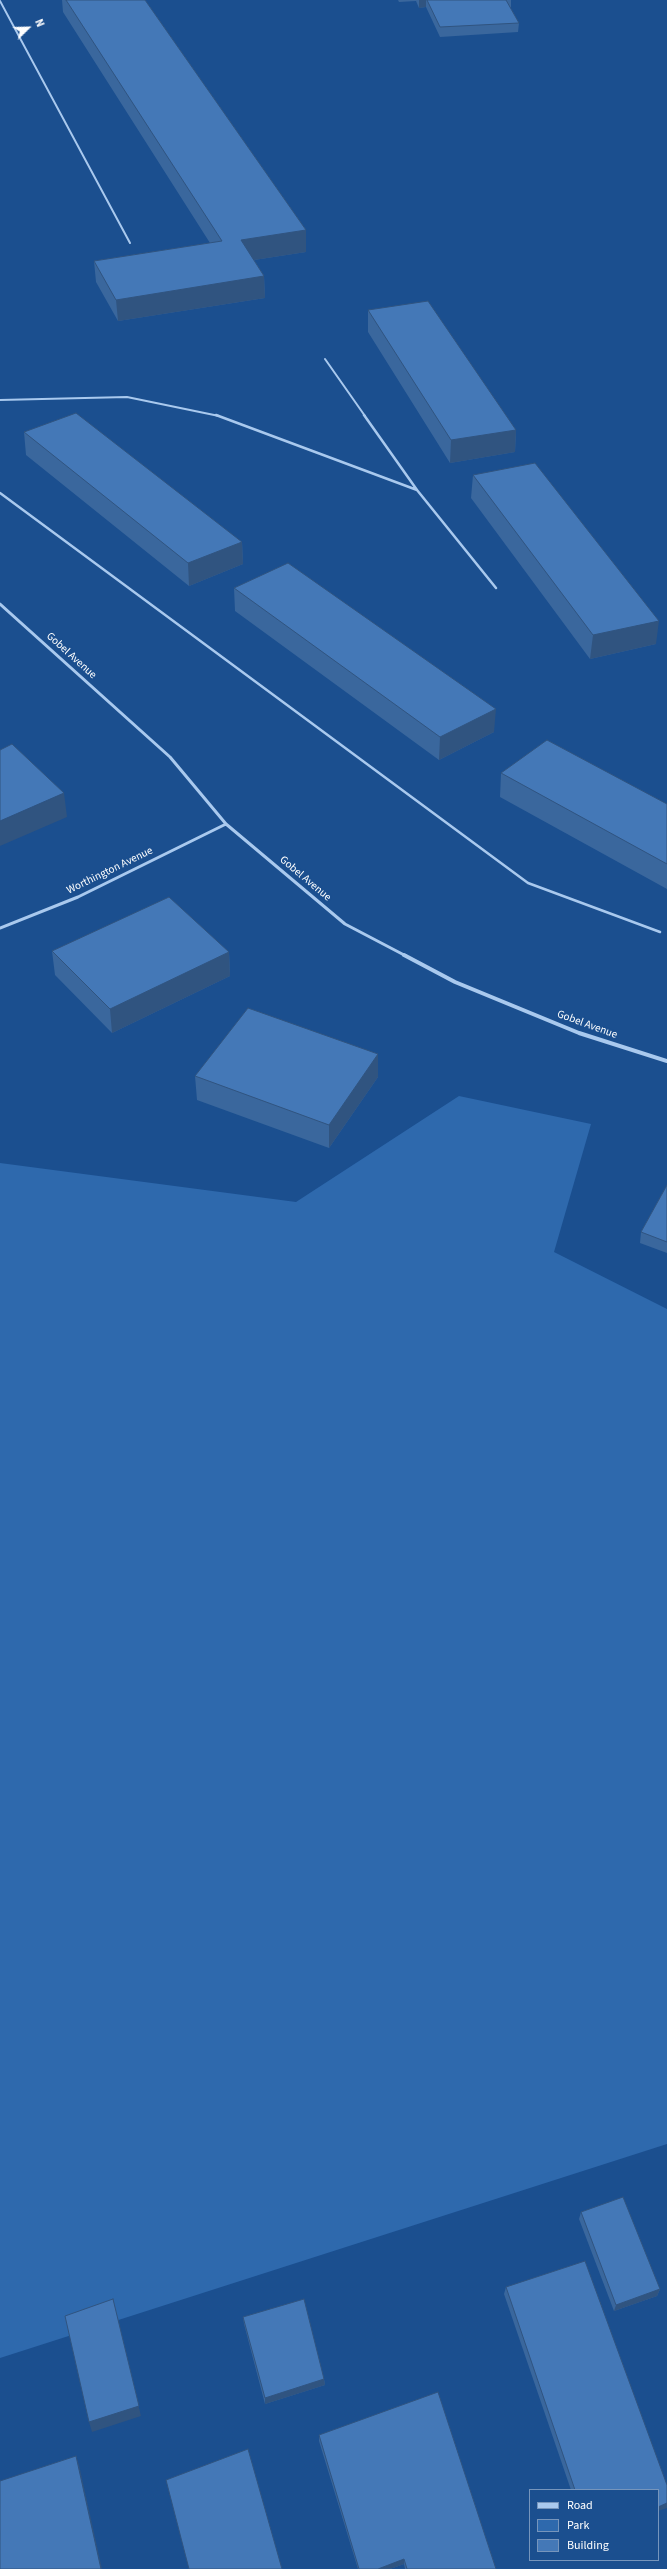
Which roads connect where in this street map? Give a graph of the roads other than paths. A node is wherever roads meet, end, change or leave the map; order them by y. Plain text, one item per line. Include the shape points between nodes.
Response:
1 (0, 1) edge
2 (130, 243) dead end
3 (325, 359) dead end
4 (0, 400) edge
5 (418, 490) junction
6 (0, 493) edge
7 (496, 588) dead end
8 (0, 604) edge
9 (226, 824) junction
10 (0, 928) edge
11 (660, 932) dead end
12 (667, 1061) edge

1 - 2 lane
3 - 5 lane
4 - 5 lane via 127,398 213,414
5 - 7 lane
6 - 11 lane via 528,883
8 - 9 street, Gobel Avenue via 170,758
9 - 10 street, Worthington Avenue via 78,898
9 - 12 street, Gobel Avenue via 345,924 454,982 579,1033

